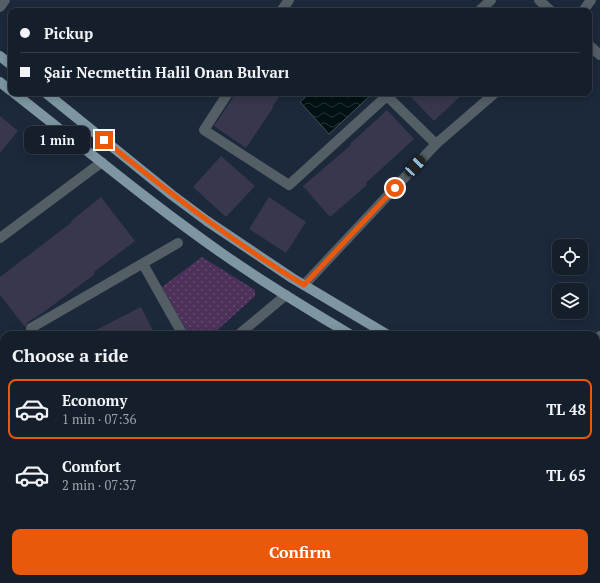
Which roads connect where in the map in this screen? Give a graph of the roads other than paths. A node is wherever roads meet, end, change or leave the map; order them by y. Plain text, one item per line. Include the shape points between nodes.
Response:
1 (5, 0) edge
2 (491, 0) edge
3 (539, 0) edge
4 (0, 7) edge
5 (482, 8) edge
6 (548, 8) edge
7 (592, 48) edge
8 (600, 55) edge
9 (0, 56) edge
10 (8, 63) edge
11 (0, 82) edge
12 (8, 89) edge
13 (18, 96) edge
14 (50, 96) edge
15 (226, 96) edge
16 (388, 96) edge
17 (390, 96) edge
18 (492, 96) edge
19 (436, 144) junction
20 (102, 162) junction
21 (0, 238) edge
22 (178, 243) dead end
23 (143, 264) junction
24 (304, 285) junction
25 (286, 295) junction
26 (31, 328) dead end
27 (181, 331) edge
28 (243, 331) edge
29 (344, 331) edge
30 (381, 331) edge

1 - 4 street
2 - 5 street
3 - 6 street
7 - 8 street
9 - 10 main road
11 - 12 main road
13 - 20 main road
14 - 24 main road via 172,195
15 - 16 street via 204,130 288,185
17 - 19 street
18 - 19 street
19 - 24 street
20 - 21 street
20 - 25 main road via 223,254
22 - 23 street
23 - 26 street
23 - 27 street
24 - 30 main road
25 - 28 street
25 - 29 main road

